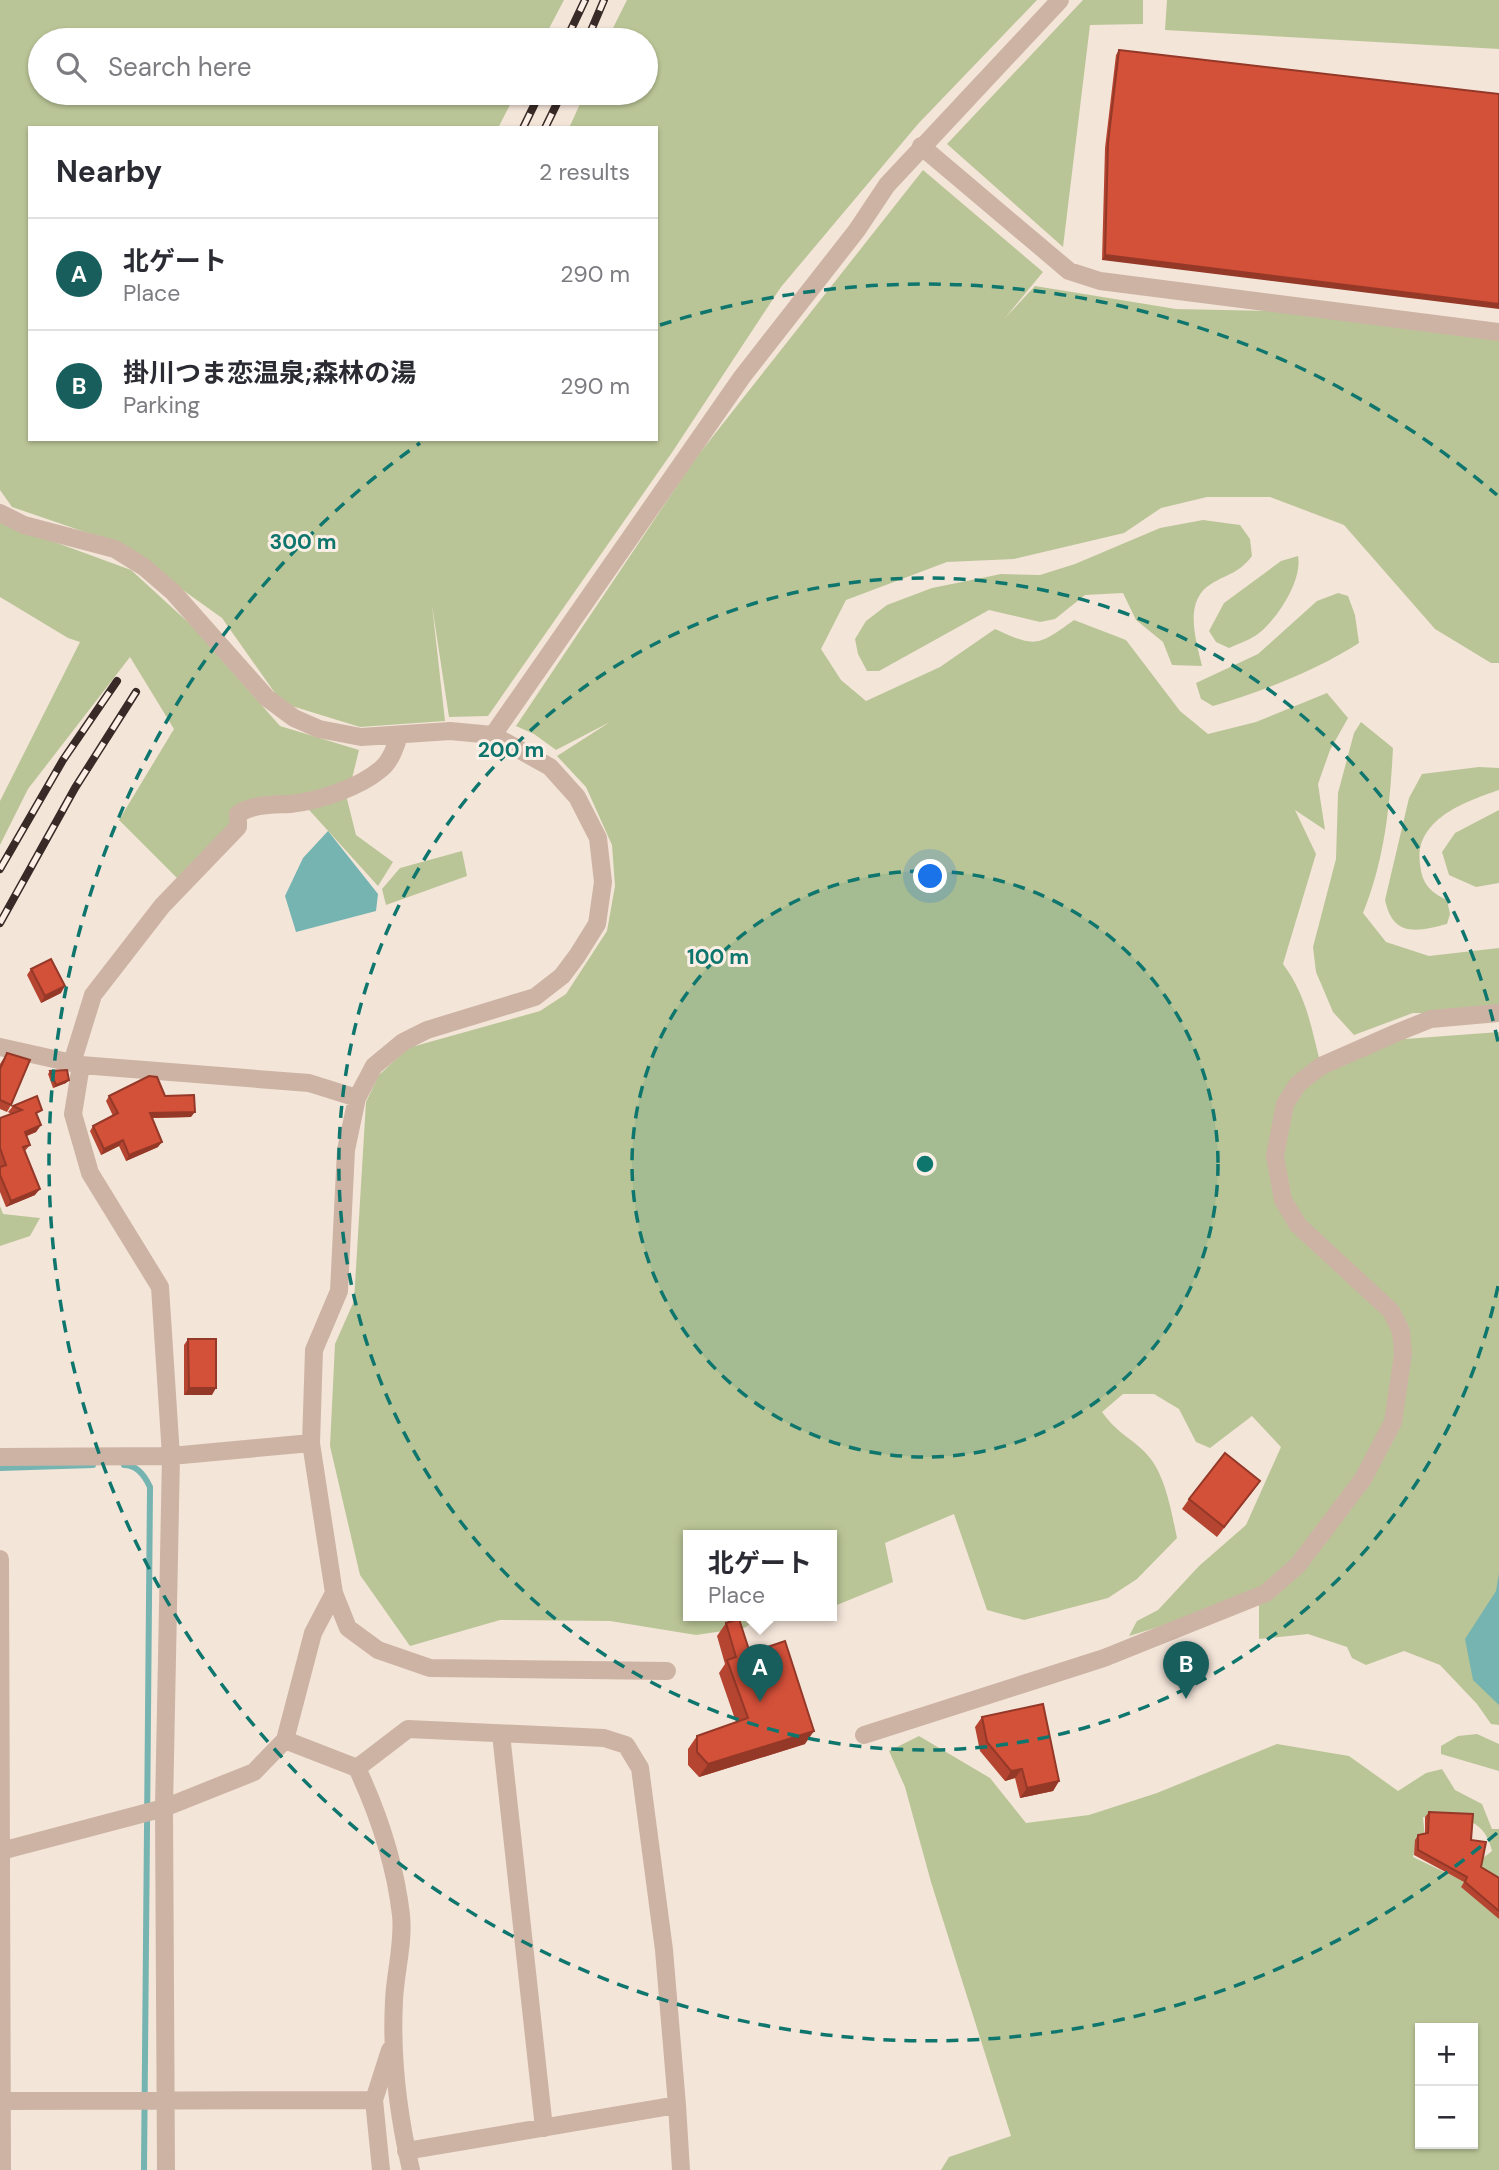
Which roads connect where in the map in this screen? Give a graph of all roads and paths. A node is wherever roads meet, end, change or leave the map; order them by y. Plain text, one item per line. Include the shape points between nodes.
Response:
1 (1060, 0) edge
2 (921, 146) junction
3 (1499, 332) edge
4 (0, 513) edge
5 (399, 736) junction
6 (493, 736) junction
7 (1499, 1013) edge
8 (0, 1047) edge
9 (76, 1064) junction
10 (357, 1098) junction
11 (311, 1443) junction
12 (171, 1456) junction
13 (0, 1457) edge
14 (0, 1559) edge
15 (334, 1593) junction
16 (667, 1671) dead end
17 (501, 1734) junction
18 (864, 1735) dead end
19 (285, 1740) junction
20 (357, 1768) junction
21 (164, 1808) junction
22 (1, 1851) edge
23 (392, 2044) junction
24 (165, 2099) junction
25 (374, 2100) junction
26 (2, 2101) junction
27 (677, 2105) junction
28 (544, 2127) junction
29 (407, 2151) junction
30 (2, 2170) edge
31 (166, 2170) edge
32 (381, 2170) edge
33 (411, 2170) edge
34 (681, 2170) edge

1 - 2 street
2 - 3 street via 1069,271 1100,281
2 - 6 street via 742,377
4 - 5 street via 24,525 115,549 144,567 173,592 267,698 294,719 361,737
5 - 6 street via 450,731
5 - 9 street via 381,769 344,790 295,803 248,807 237,814 238,827 162,906 93,995
6 - 10 street via 550,767 577,797 598,838 603,882 597,924 562,976 535,997 427,1030 403,1042 374,1066
7 - 18 street via 1431,1019 1396,1033 1321,1066 1298,1084 1285,1104 1275,1156 1283,1200 1298,1225 1391,1311 1401,1331 1403,1354 1393,1422 1363,1479 1298,1565 1266,1593 1104,1658
8 - 9 street
9 - 10 street via 309,1083
9 - 12 street via 73,1114 90,1172 160,1287
10 - 11 street via 346,1150 339,1291 314,1350
11 - 12 street
11 - 15 street
12 - 13 street
12 - 21 street
14 - 22 street
15 - 16 street via 348,1628 378,1650 430,1668
15 - 19 street via 313,1633
17 - 20 street via 408,1729
17 - 27 street via 604,1738 626,1745 640,1768 664,1950
17 - 28 street
19 - 20 street
19 - 21 street via 254,1772
20 - 23 street via 391,1858 401,1919
21 - 22 street
21 - 24 street
22 - 26 street
23 - 25 street
23 - 29 street
24 - 25 street
24 - 26 street
24 - 31 street
25 - 32 street
26 - 30 street
27 - 28 street
27 - 34 street
28 - 29 street
29 - 33 street

